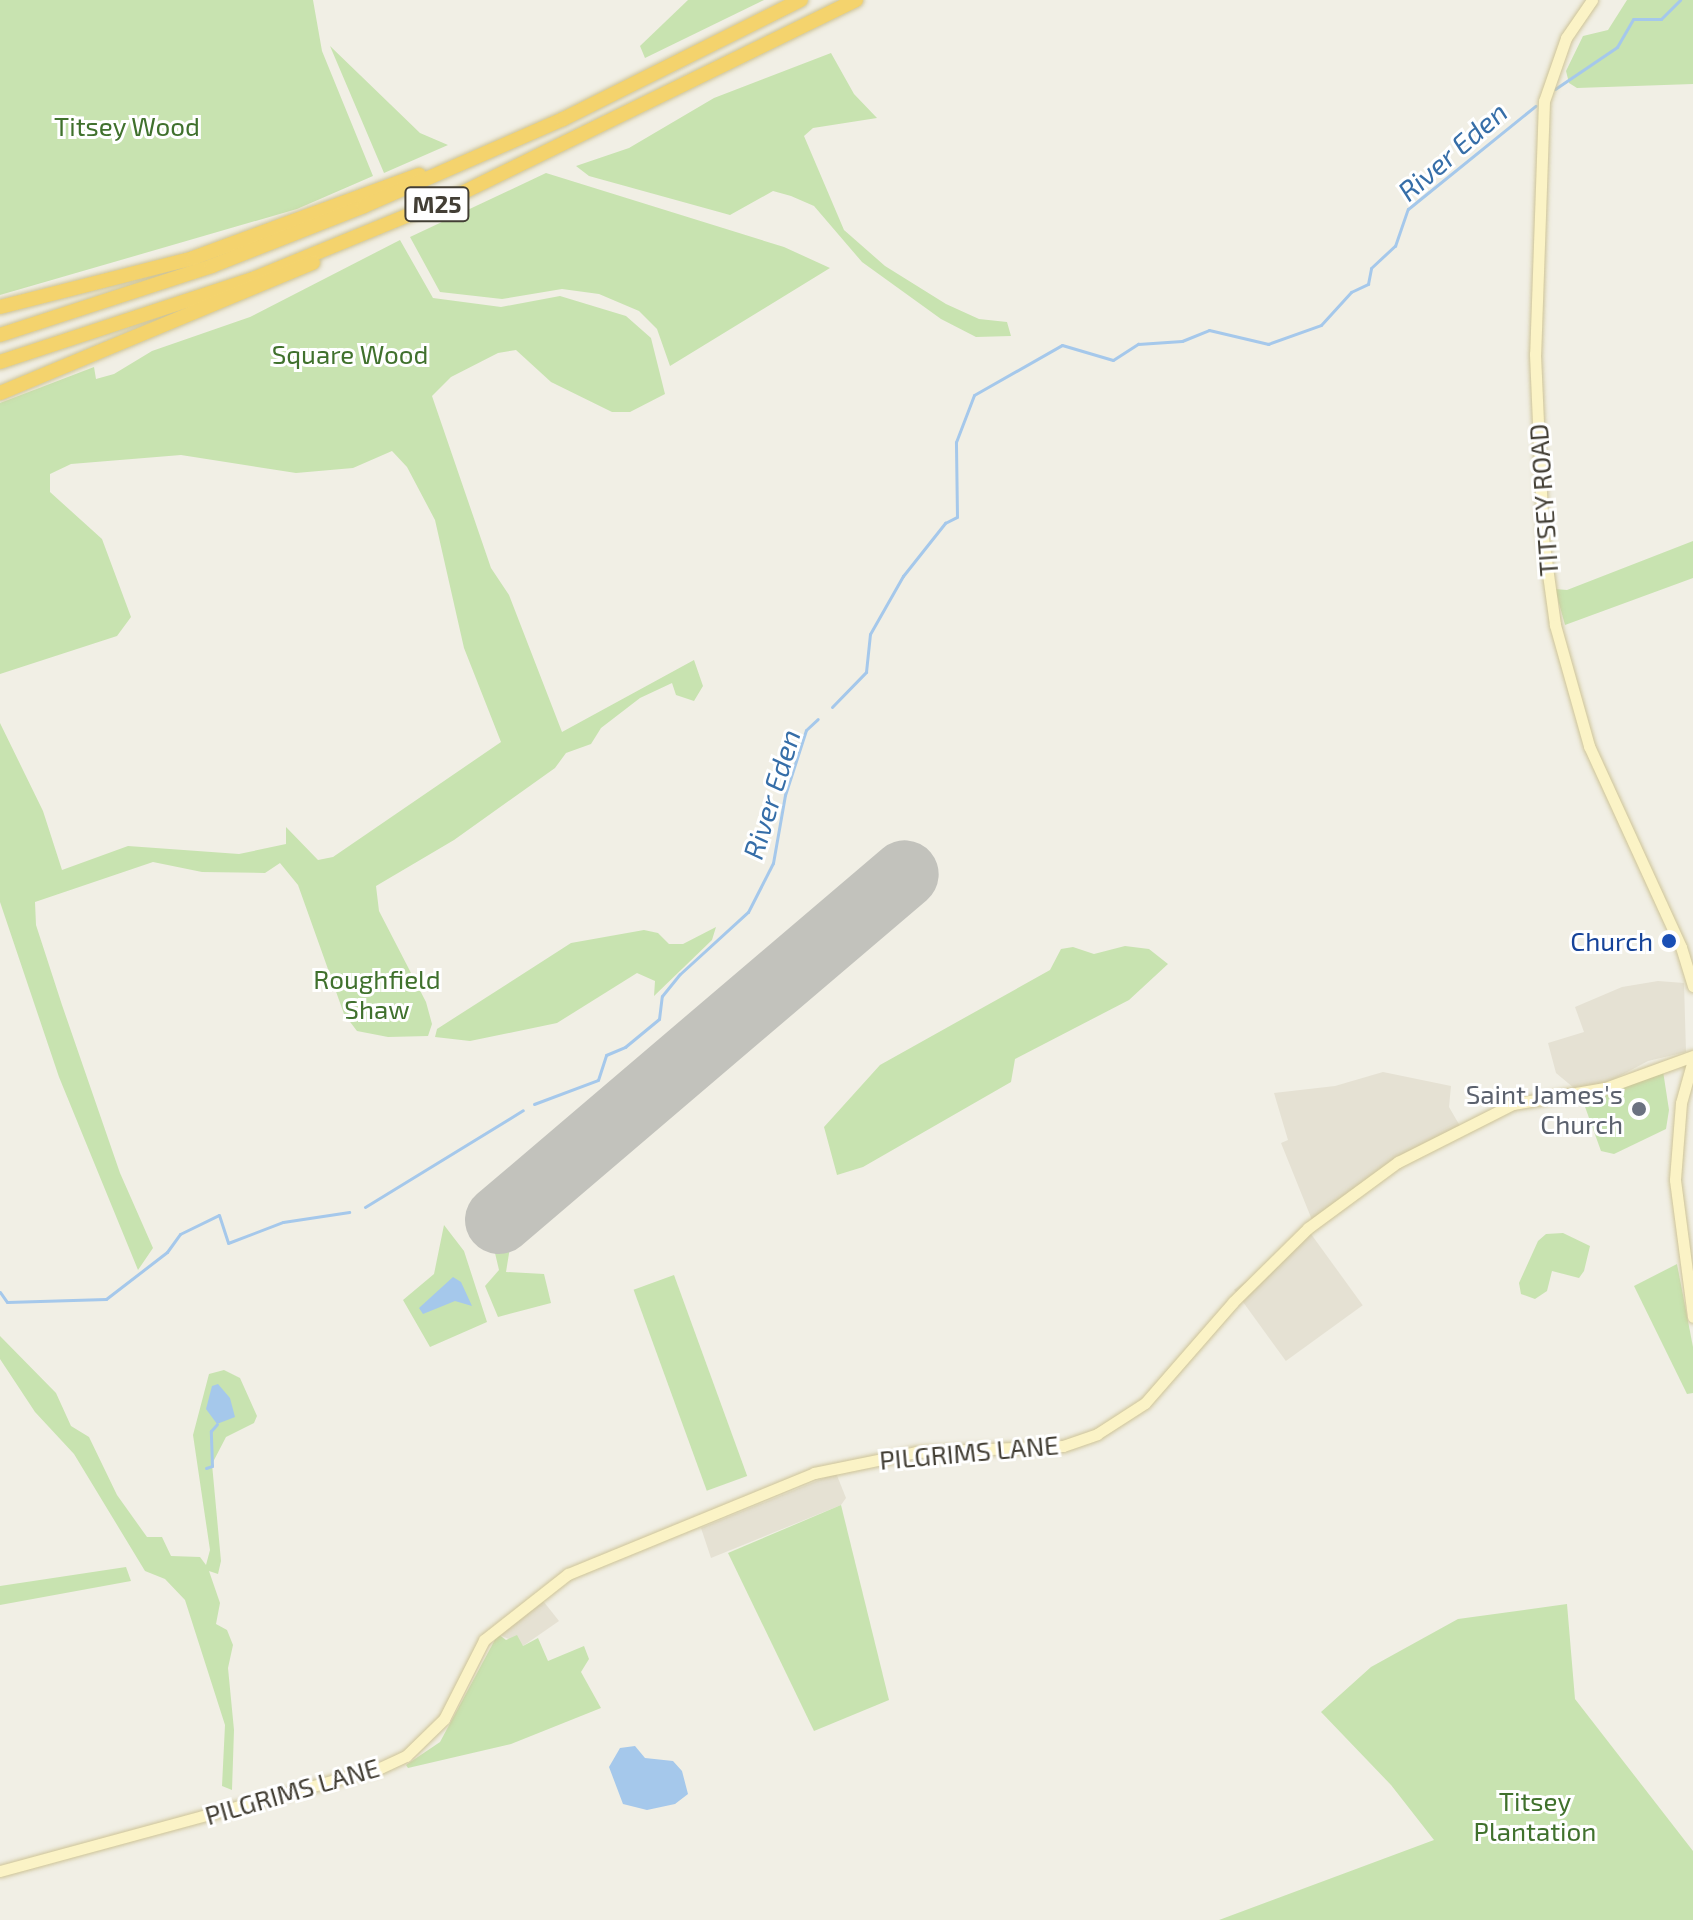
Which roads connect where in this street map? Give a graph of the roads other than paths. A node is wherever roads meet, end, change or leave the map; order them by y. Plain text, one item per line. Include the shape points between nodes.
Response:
1 (801, 0) edge
2 (856, 0) edge
3 (1592, 0) edge
4 (464, 164) junction
5 (372, 231) junction
6 (0, 307) edge
7 (0, 335) edge
8 (0, 362) edge
9 (0, 393) edge
10 (1693, 986) edge
11 (1693, 1058) edge
12 (1693, 1317) edge
13 (0, 1871) edge

1 - 4 highway, M25
2 - 5 highway, M25 via 559,149
3 - 10 street, TITSEY ROAD via 1566,38 1544,101 1535,354 1543,538 1557,638 1589,746 1681,947
4 - 6 highway, M25 via 399,180 193,258
4 - 7 highway, M25 via 212,266
5 - 8 highway, M25 via 204,296
5 - 9 highway, M25 via 287,278
11 - 12 street via 1681,1103 1675,1180
11 - 13 street, PILGRIMS LANE via 1605,1088 1513,1104 1398,1162 1308,1228 1233,1302 1151,1397 1097,1434 1063,1446 916,1452 814,1473 568,1574 484,1640 444,1719 406,1756 380,1768

